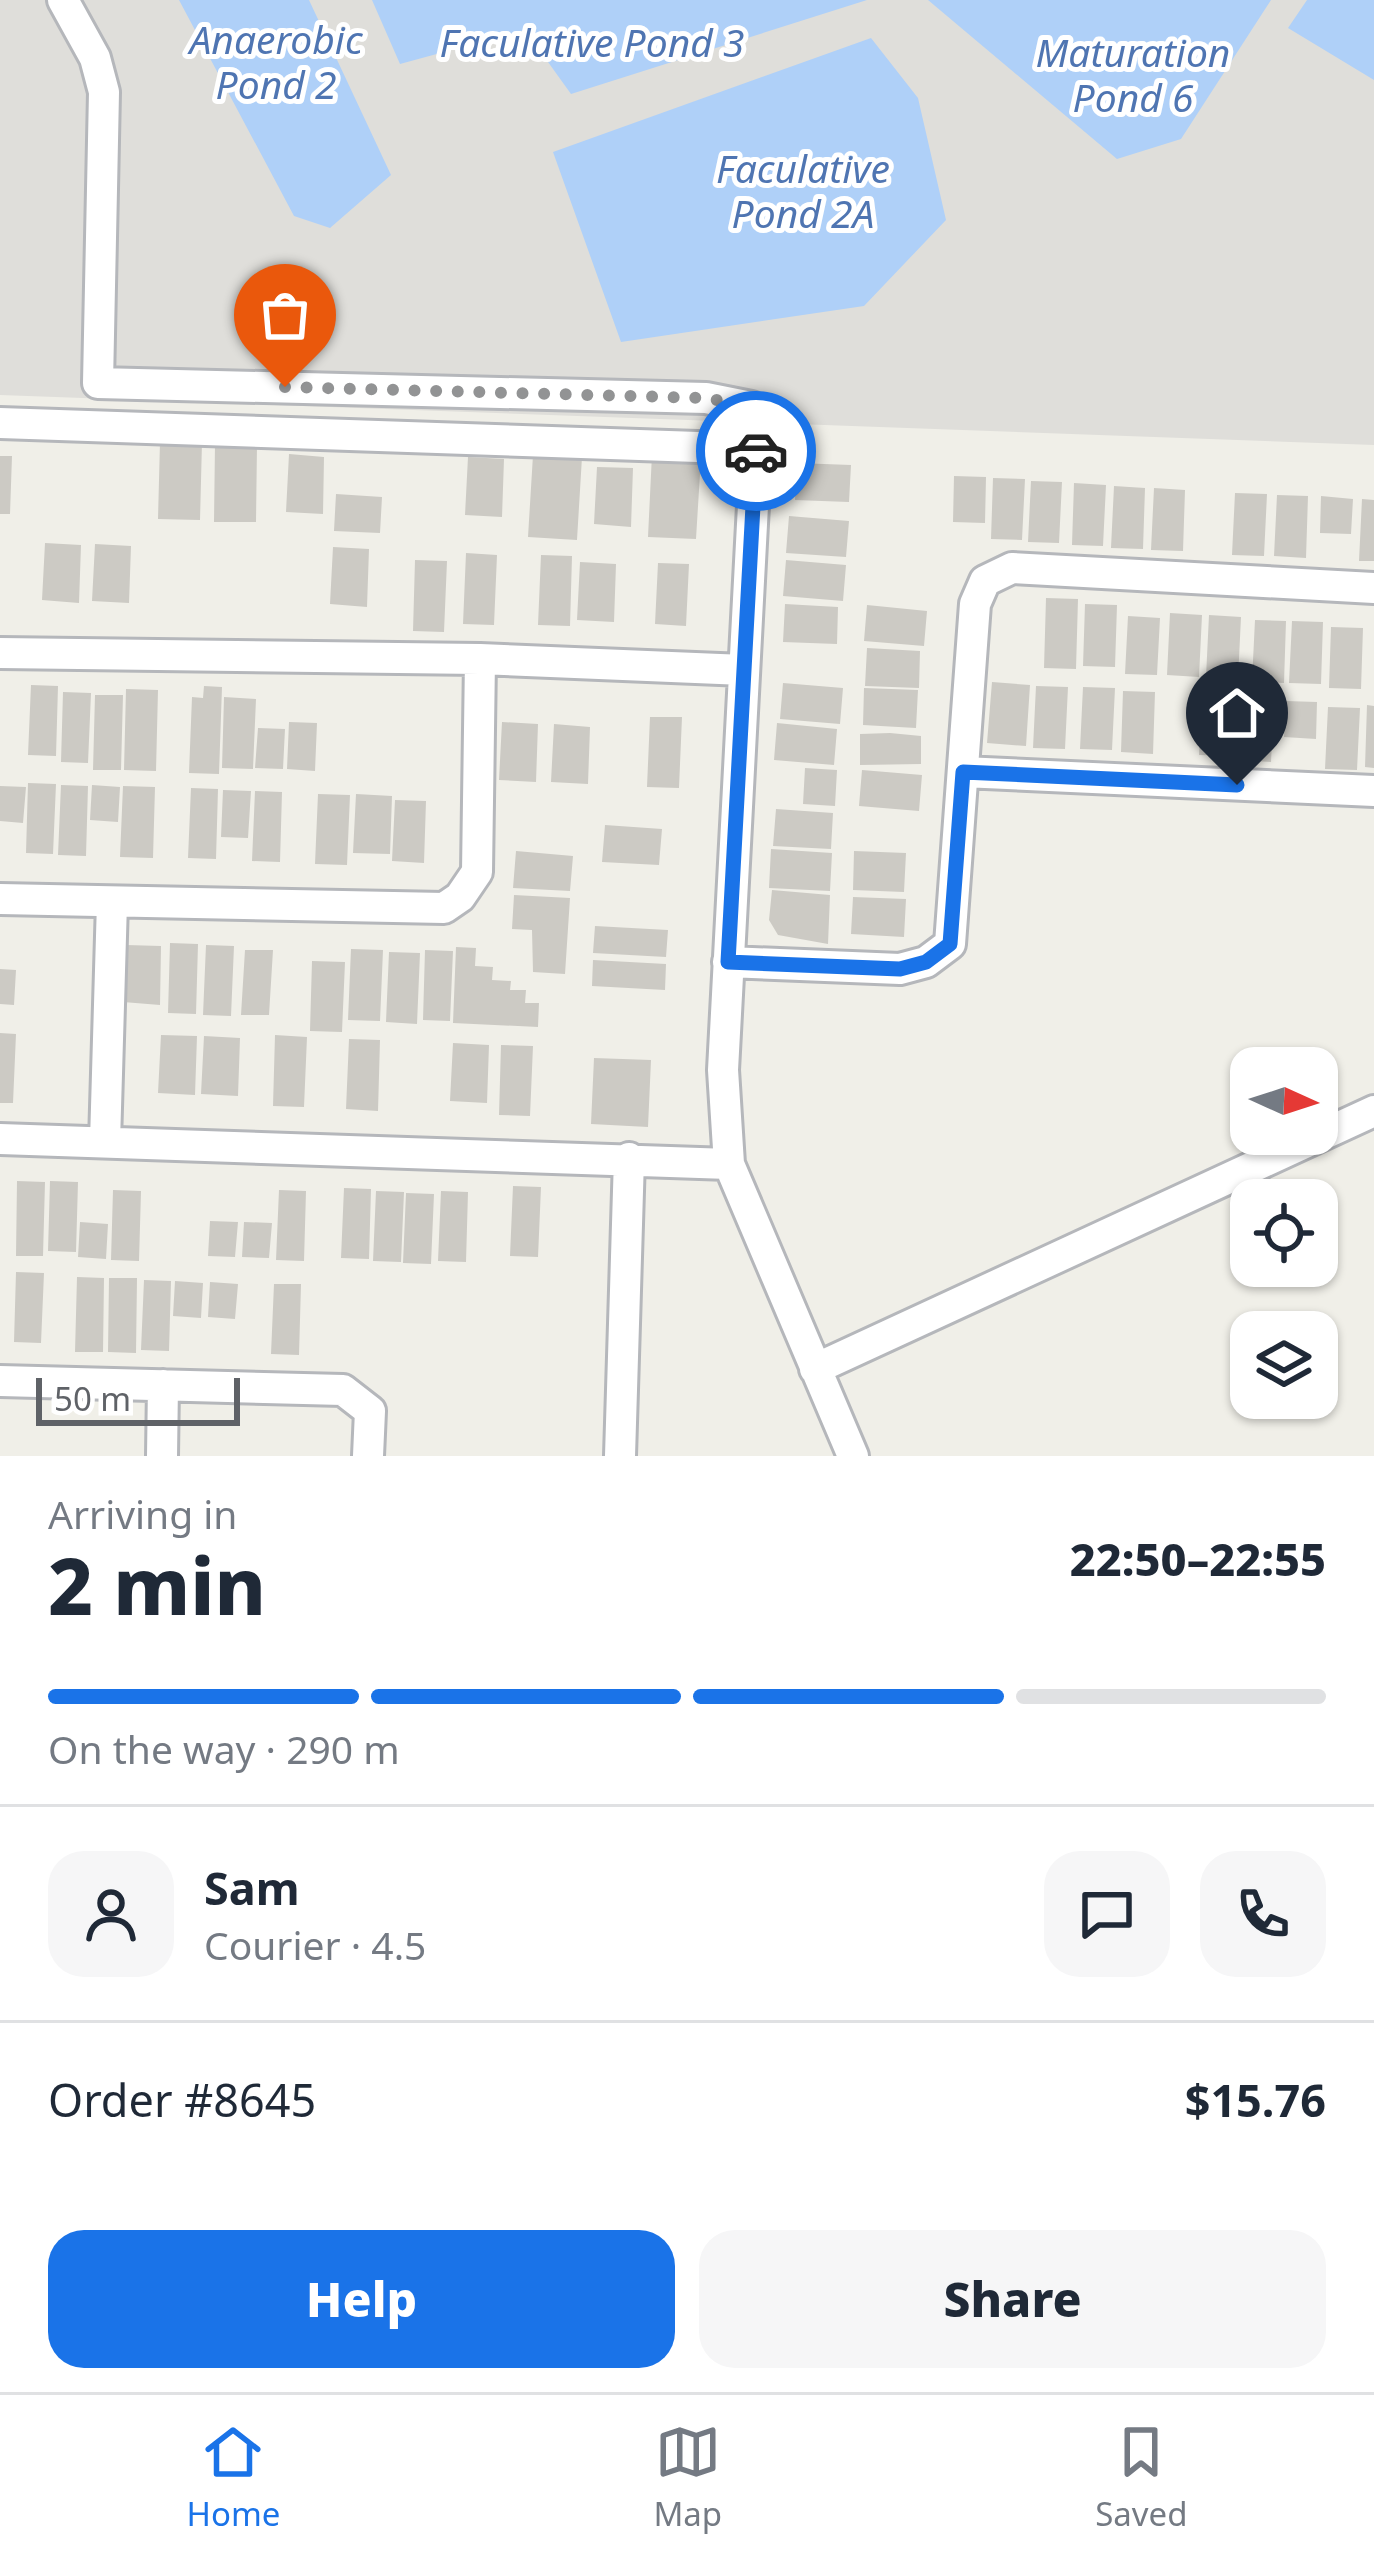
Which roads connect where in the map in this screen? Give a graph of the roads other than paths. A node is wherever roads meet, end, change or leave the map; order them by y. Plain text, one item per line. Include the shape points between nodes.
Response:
1 (63, 0) edge
2 (0, 423) edge
3 (756, 449) junction
4 (1374, 588) edge
5 (0, 653) edge
6 (480, 659) junction
7 (744, 670) junction
8 (963, 772) junction
9 (1374, 791) edge
10 (0, 899) edge
11 (112, 902) junction
12 (728, 962) junction
13 (1374, 1111) edge
14 (0, 1139) edge
15 (106, 1142) junction
16 (629, 1158) junction
17 (729, 1165) junction
18 (815, 1369) junction
19 (0, 1381) edge
20 (163, 1384) junction
21 (162, 1456) edge
22 (368, 1456) edge
23 (620, 1456) edge
24 (853, 1456) edge

1 - 3 street via 104,92 98,383 706,398 751,406
2 - 3 street
3 - 7 street
4 - 8 street via 1012,568 985,581 975,604
5 - 6 street
6 - 7 street
6 - 11 street via 477,872 444,908
7 - 12 street
8 - 9 street
8 - 12 street via 950,944 900,969
10 - 11 street
11 - 15 street
12 - 17 street via 722,1070
13 - 18 street
14 - 15 street
15 - 16 street
16 - 17 street
16 - 23 street
17 - 18 street
18 - 24 street
19 - 20 street
20 - 21 street
20 - 22 street via 343,1390 370,1411

